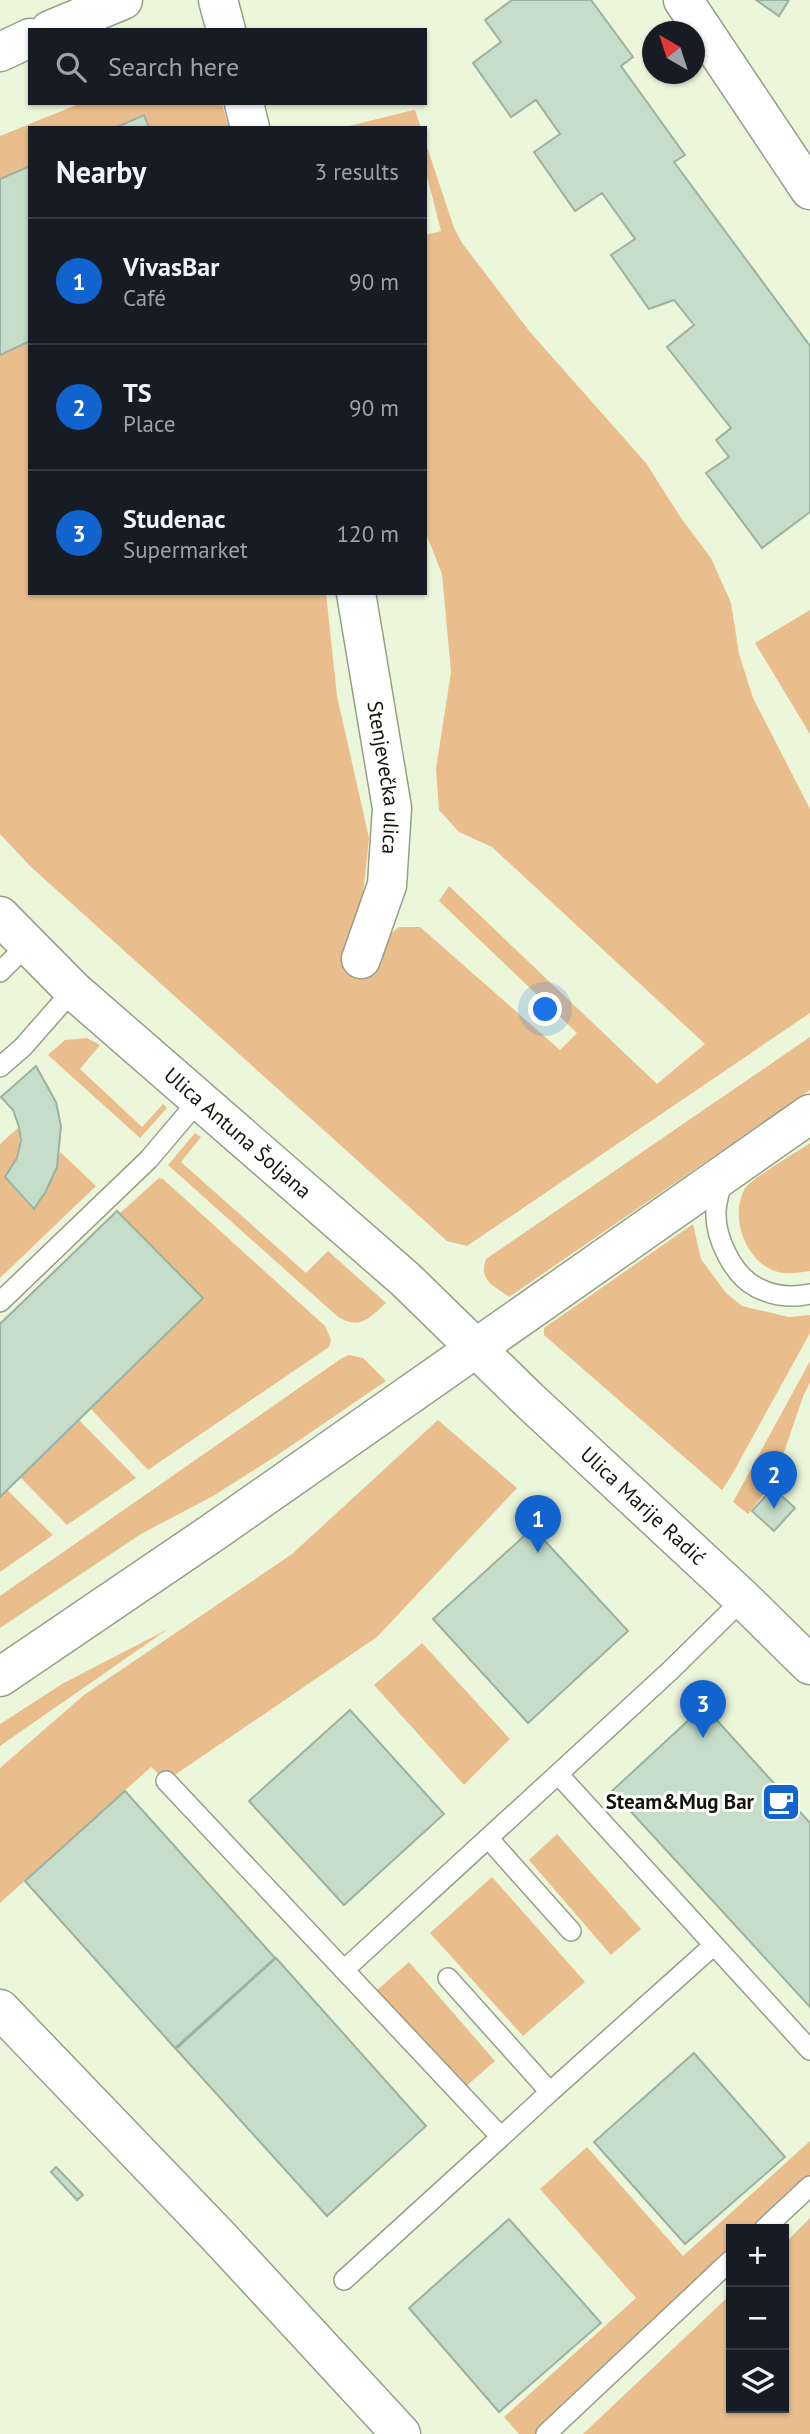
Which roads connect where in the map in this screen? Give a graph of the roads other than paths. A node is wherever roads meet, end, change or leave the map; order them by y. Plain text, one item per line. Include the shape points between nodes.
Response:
1 (122, 0) edge
2 (218, 0) edge
3 (682, 0) edge
4 (55, 28) edge
5 (225, 28) edge
6 (28, 39) edge
7 (0, 52) edge
8 (244, 105) edge
9 (250, 126) edge
10 (810, 190) edge
11 (356, 595) edge
12 (0, 916) edge
13 (27, 944) junction
14 (361, 959) dead end
15 (0, 972) edge
16 (73, 990) junction
17 (0, 1067) edge
18 (199, 1100) junction
19 (810, 1114) edge
20 (725, 1172) junction
21 (810, 1294) edge
22 (0, 1302) edge
23 (477, 1348) junction
24 (743, 1598) junction
25 (810, 1665) edge
26 (0, 1677) edge
27 (558, 1774) junction
28 (166, 1782) dead end
29 (488, 1838) junction
30 (571, 1931) dead end
31 (714, 1945) junction
32 (344, 1970) junction
33 (448, 1978) dead end
34 (0, 2009) edge
35 (810, 2050) edge
36 (550, 2092) junction
37 (501, 2137) junction
38 (810, 2186) edge
39 (769, 2224) edge
40 (726, 2265) edge
41 (344, 2280) dead end
42 (401, 2434) edge
43 (546, 2434) edge

1 - 4 street
2 - 5 street
3 - 10 street
6 - 7 street
8 - 9 street
11 - 14 street, Stenjevečka ulica via 392,808 387,885
12 - 13 street, Ulica Antuna Šoljana
13 - 15 lane
13 - 16 street, Ulica Antuna Šoljana
16 - 17 lane
16 - 18 street, Ulica Antuna Šoljana
18 - 22 lane via 149,1159
18 - 23 street, Ulica Antuna Šoljana via 405,1279
19 - 20 street
20 - 21 lane via 715,1214 724,1250 743,1278 779,1295
20 - 23 street
23 - 24 street, Ulica Marije Radić
23 - 26 street
24 - 25 street, Ulica Marije Radić
24 - 27 lane
27 - 29 lane
27 - 31 lane
28 - 32 lane
29 - 30 lane
29 - 32 lane
31 - 35 lane
31 - 36 lane
32 - 37 lane
33 - 36 lane
34 - 42 street
36 - 37 lane
37 - 41 lane
38 - 39 lane
40 - 43 lane

